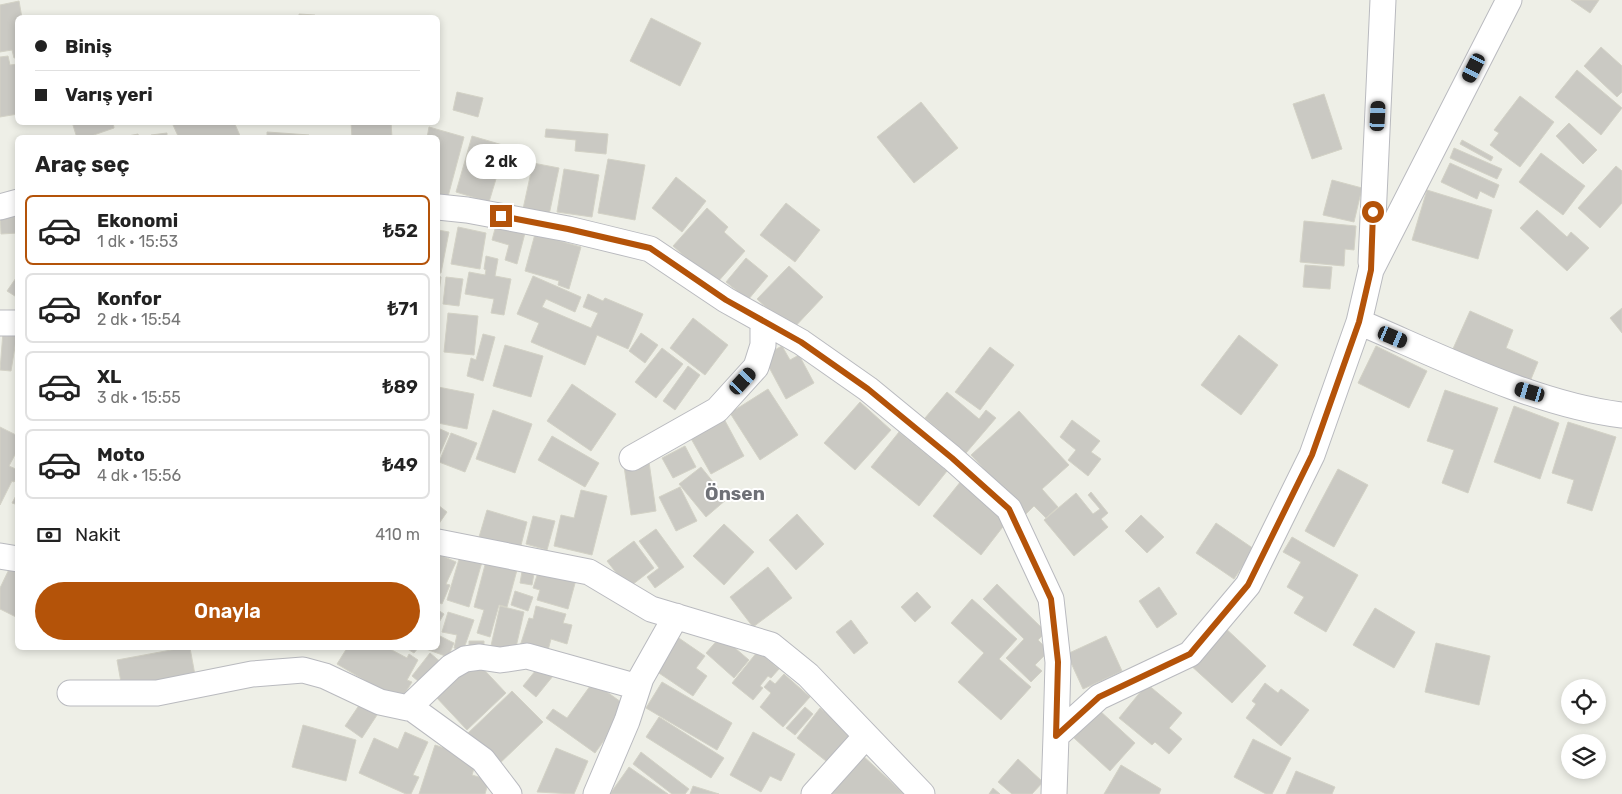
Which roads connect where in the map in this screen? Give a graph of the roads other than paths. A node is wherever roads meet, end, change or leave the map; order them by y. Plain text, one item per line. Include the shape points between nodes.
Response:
1 (1383, 0) edge
2 (1509, 0) edge
3 (15, 203) edge
4 (0, 207) edge
5 (440, 207) edge
6 (1371, 270) junction
7 (763, 321) junction
8 (15, 322) edge
9 (1359, 322) junction
10 (0, 323) edge
11 (1622, 415) edge
12 (632, 458) dead end
13 (440, 542) edge
14 (0, 556) edge
15 (15, 558) edge
16 (676, 616) junction
17 (638, 687) junction
18 (70, 693) dead end
19 (410, 707) junction
20 (866, 736) junction
21 (1056, 736) junction
22 (509, 794) edge
23 (596, 794) edge
24 (814, 794) edge
25 (922, 794) edge
26 (1054, 794) edge

1 - 6 street
2 - 6 street
3 - 4 street
5 - 7 street via 568,229 650,248
6 - 9 street
7 - 12 street via 763,345 756,367 717,410
7 - 21 street via 801,342 868,389 1009,509 1051,599 1058,662
8 - 10 street
9 - 11 street via 1512,386 1600,413
9 - 21 street via 1312,455 1248,585 1190,654 1099,697
13 - 16 street via 590,572 651,609
14 - 15 street
16 - 17 street
16 - 20 street via 771,646 808,675
17 - 19 street via 527,656 500,660 480,657 465,659 452,667
17 - 23 street
18 - 19 street via 157,694 252,674 303,670 325,676 380,702
19 - 22 street via 483,760
20 - 24 street
20 - 25 street
21 - 26 street

